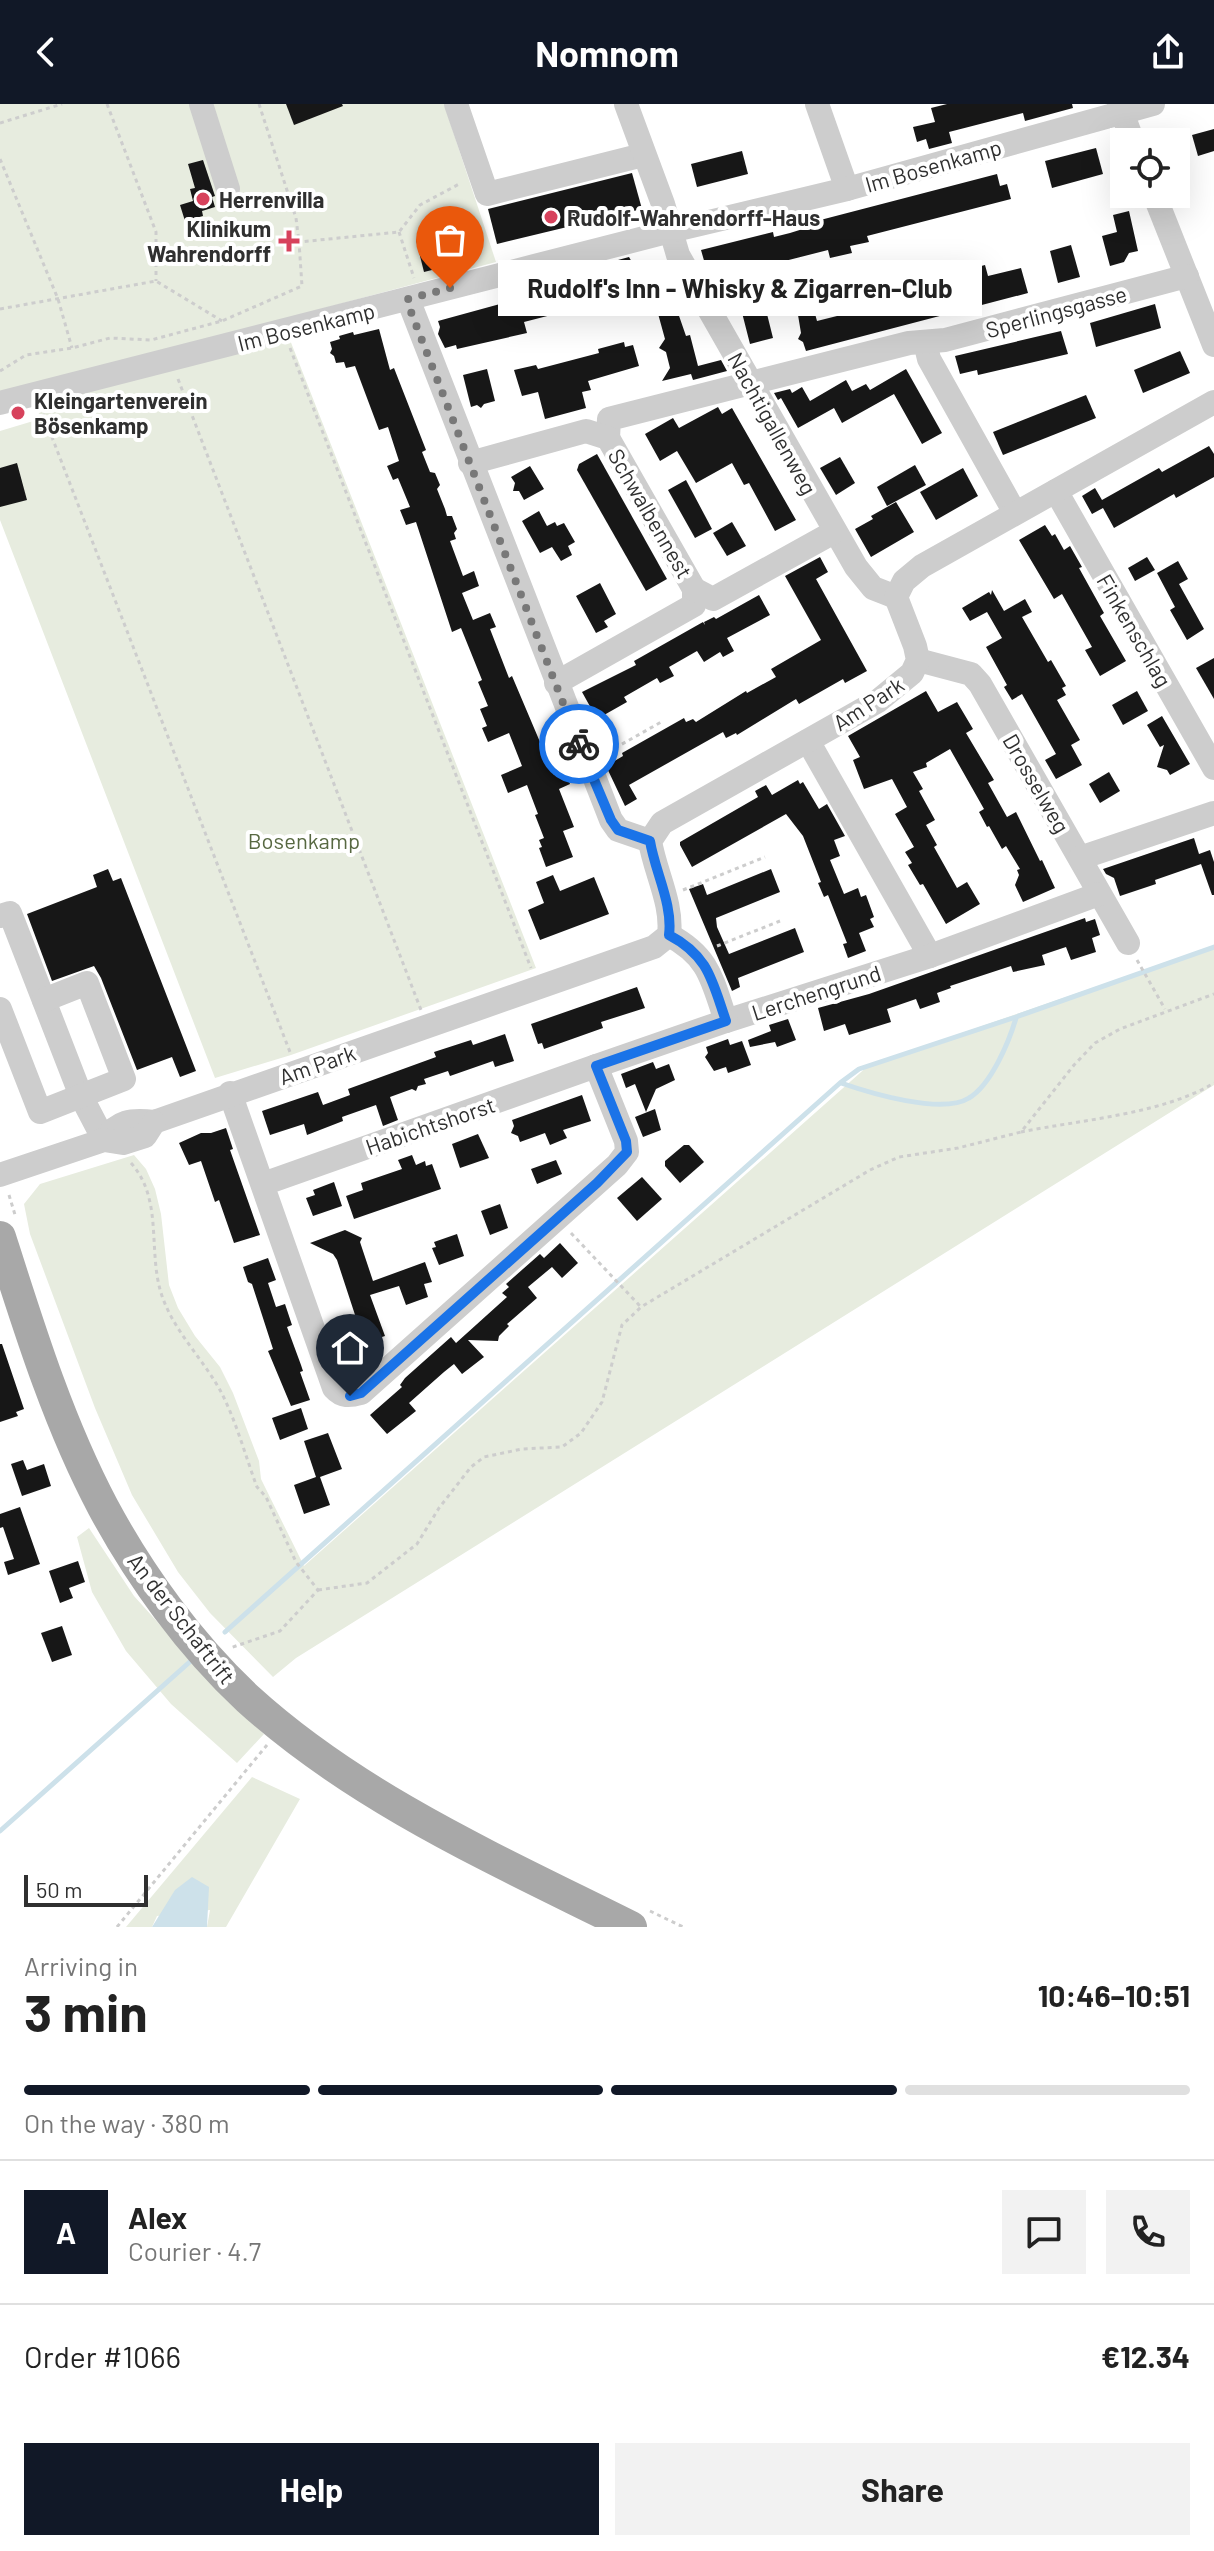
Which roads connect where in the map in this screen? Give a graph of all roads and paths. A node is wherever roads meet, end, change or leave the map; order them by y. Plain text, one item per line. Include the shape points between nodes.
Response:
1 (62, 104) edge
2 (107, 104) edge
3 (201, 104) edge
4 (259, 104) edge
5 (456, 104) edge
6 (626, 104) edge
7 (817, 104) edge
8 (1153, 104) edge
9 (1120, 108) edge
10 (0, 123) edge
11 (1128, 128) edge
12 (643, 155) junction
13 (0, 159) edge
14 (480, 173) junction
15 (228, 189) dead end
16 (847, 189) junction
17 (1160, 208) edge
18 (671, 231) junction
19 (399, 232) junction
20 (299, 242) junction
21 (1187, 276) junction
22 (156, 281) junction
23 (58, 299) junction
24 (408, 299) junction
25 (0, 309) edge
26 (222, 321) junction
27 (287, 340) dead end
28 (925, 342) junction
29 (1214, 345) edge
30 (72, 348) junction
31 (174, 370) dead end
32 (0, 371) edge
33 (750, 382) junction
34 (1214, 402) edge
35 (0, 403) edge
36 (39, 405) dead end
37 (608, 438) junction
38 (470, 463) junction
39 (1056, 491) junction
40 (1015, 513) junction
41 (834, 532) junction
42 (694, 589) junction
43 (896, 597) junction
44 (918, 660) junction
45 (556, 683) junction
46 (663, 721) dead end
47 (808, 741) junction
48 (587, 764) junction
49 (1214, 768) edge
50 (1214, 813) edge
51 (650, 841) junction
52 (765, 857) dead end
53 (1080, 858) junction
54 (1099, 894) junction
55 (665, 897) junction
56 (0, 916) edge
57 (780, 921) dead end
58 (669, 935) junction
59 (1128, 943) dead end
60 (698, 953) junction
61 (930, 956) junction
62 (1140, 966) dead end
63 (532, 969) dead end
64 (1214, 994) edge
65 (44, 1000) junction
66 (0, 1009) edge
67 (421, 1010) dead end
68 (1166, 1011) junction
69 (726, 1021) junction
70 (291, 1055) dead end
71 (596, 1066) junction
72 (1214, 1083) edge
73 (230, 1093) junction
74 (81, 1096) junction
75 (1021, 1132) junction
76 (104, 1140) junction
77 (125, 1155) dead end
78 (0, 1175) edge
79 (263, 1184) junction
80 (558, 1218) junction
81 (0, 1237) edge
82 (641, 1307) junction
83 (318, 1590) junction
84 (222, 1639) dead end
85 (230, 1648) junction
86 (240, 1658) dead end
87 (277, 1724) junction
88 (637, 1917) edge
89 (117, 1927) edge
90 (683, 1927) edge

1 - 10 path
2 - 22 path via 156,232
3 - 15 street
4 - 20 path
5 - 14 street
6 - 12 street, Nachtigallenweg
7 - 16 street
8 - 9 street, Im Bosenkamp
9 - 11 street
9 - 16 street, Im Bosenkamp
12 - 14 street via 487,194
12 - 18 street, Nachtigallenweg
13 - 23 path
14 - 19 path via 420,205
16 - 18 street, Im Bosenkamp
17 - 21 street
18 - 24 street, Im Bosenkamp
18 - 33 street, Nachtigallenweg via 678,255
19 - 20 path
19 - 24 path via 416,284
20 - 26 path via 302,286
21 - 28 street, Sperlingsgasse
21 - 29 street
22 - 23 path
22 - 26 path
23 - 25 path
23 - 30 path
24 - 35 street, Im Bosenkamp
24 - 38 street
26 - 30 path via 151,340 110,338
27 - 63 path
28 - 33 street, Sperlingsgasse
28 - 40 street via 929,359
30 - 32 path via 26,355
31 - 67 path
33 - 37 street, Schwalbennest via 609,419
33 - 41 street, Nachtigallenweg
34 - 39 street
36 - 70 path
37 - 38 street, Schwalbennest via 586,431
37 - 42 street, Schwalbennest
38 - 45 street
39 - 40 street
39 - 49 street, Finkenschlag
40 - 43 street via 922,566 904,581
41 - 42 street, Schwalbennest via 713,599
41 - 43 street, Nachtigallenweg via 873,588
42 - 45 street, Schwalbennest via 694,605
43 - 44 street, Am Park
44 - 47 street, Am Park via 895,690
44 - 53 street, Drosselweg via 971,674 980,684
45 - 48 street
46 - 48 path
47 - 51 street, Am Park via 662,823
47 - 61 street
48 - 51 street via 618,830
50 - 53 street
51 - 55 street
52 - 55 path
53 - 54 street, Drosselweg
54 - 59 street, Drosselweg
54 - 61 street, Lerchengrund
55 - 58 street
56 - 65 street via 10,913
57 - 60 path
58 - 60 street
58 - 73 street, Am Park via 654,947
60 - 69 street, Lerchengrund
61 - 69 street, Lerchengrund
62 - 68 path
64 - 68 path
65 - 74 street
65 - 74 street via 87,983 103,1024 124,1079
66 - 74 street via 40,1112
68 - 75 path via 1095,1043
69 - 71 street, Habichtshorst
71 - 79 street, Habichtshorst
71 - 80 street via 627,1152
72 - 75 path via 1157,1106
73 - 76 street, Am Park via 154,1122 136,1120 113,1127
73 - 79 street
74 - 76 street
75 - 82 path via 899,1157 870,1170
76 - 78 street, Am Park
77 - 83 path via 142,1175 153,1211 163,1299 220,1390 257,1487 296,1562
79 - 80 street via 334,1388 350,1396 361,1393
80 - 82 path
81 - 87 main road, An der Schaftrift via 38,1352 102,1505 157,1593 215,1665
82 - 83 path via 622,1325 602,1402 581,1433 562,1447 484,1457 439,1508 417,1544 367,1583
83 - 85 path via 280,1631
84 - 85 path
85 - 86 path
87 - 88 main road, An der Schaftrift via 368,1789 476,1849
87 - 89 path via 269,1742
88 - 90 path

